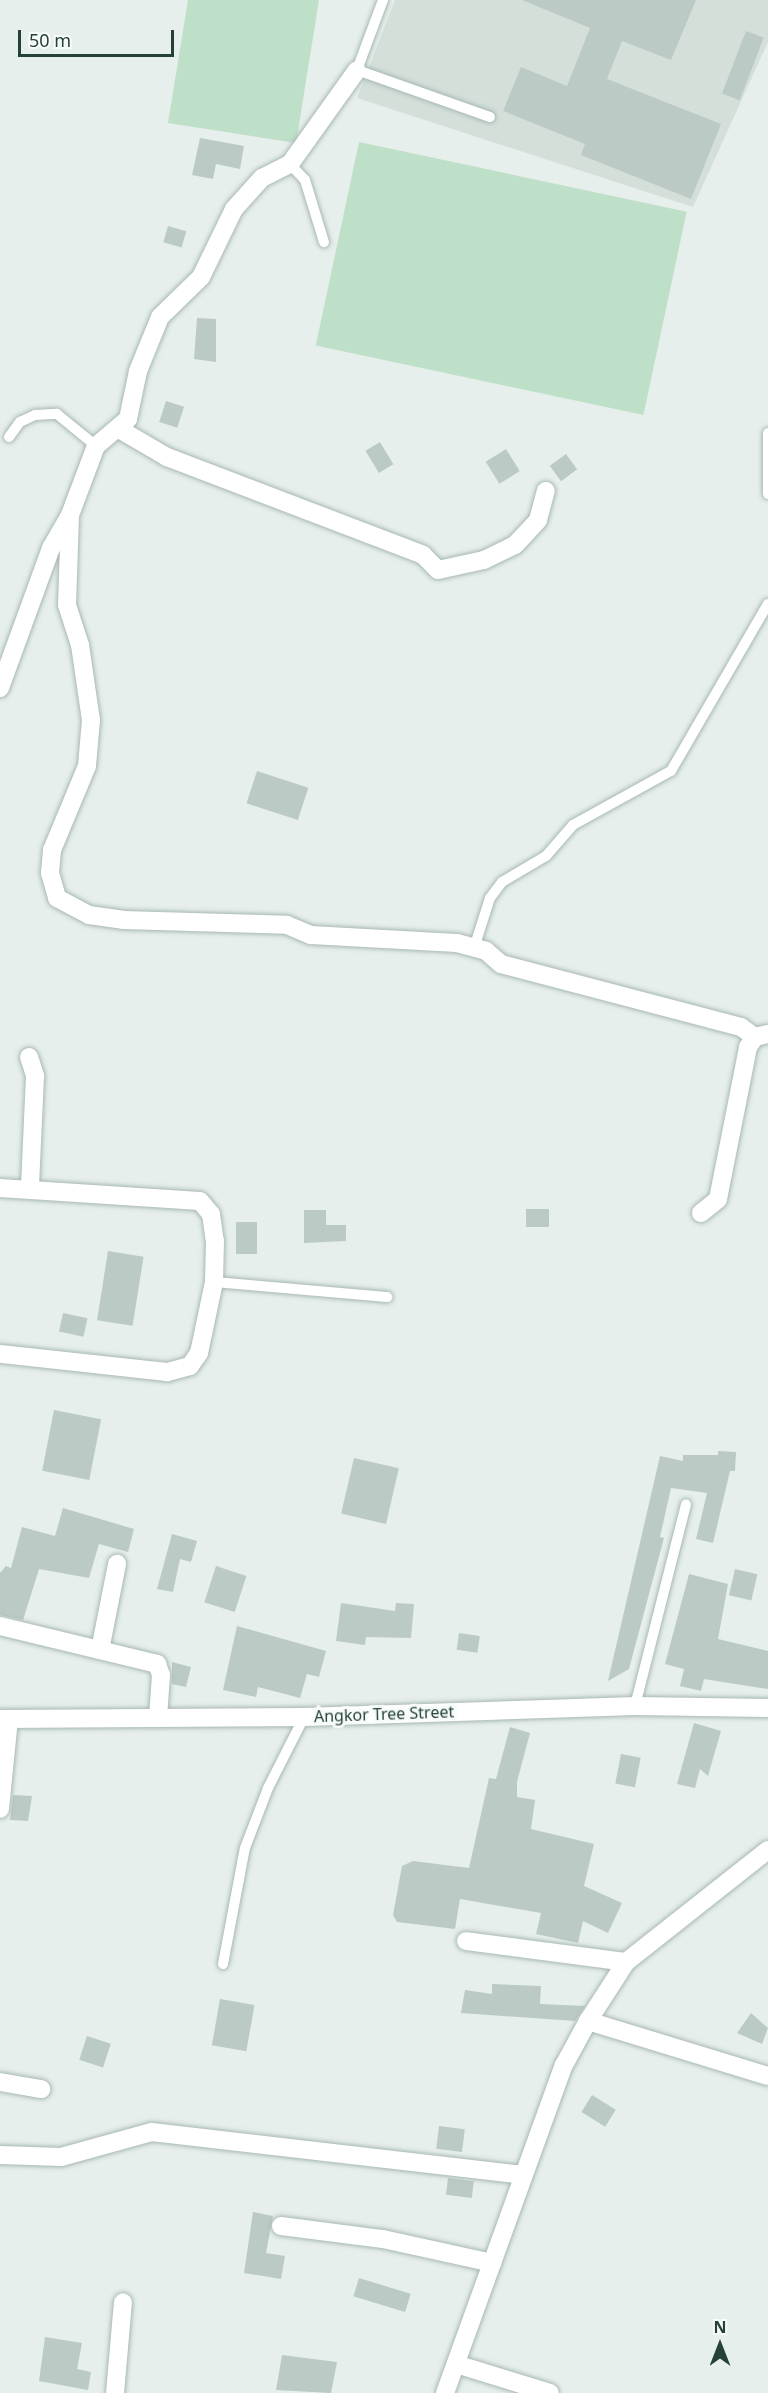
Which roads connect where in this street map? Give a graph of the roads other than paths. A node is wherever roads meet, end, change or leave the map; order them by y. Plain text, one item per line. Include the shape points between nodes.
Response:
1 (383, 0) edge
2 (357, 70) junction
3 (490, 117) dead end
4 (290, 164) junction
5 (324, 242) dead end
6 (119, 429) junction
7 (768, 433) edge
8 (9, 437) dead end
9 (96, 446) junction
10 (546, 491) dead end
11 (768, 494) edge
12 (70, 515) junction
13 (768, 604) edge
14 (0, 688) edge
15 (474, 948) junction
16 (761, 1035) edge
17 (29, 1057) dead end
18 (0, 1188) edge
19 (30, 1188) junction
20 (701, 1213) dead end
21 (214, 1282) junction
22 (387, 1297) dead end
23 (0, 1354) edge
24 (686, 1504) dead end
25 (117, 1563) dead end
26 (0, 1626) edge
27 (100, 1650) junction
28 (635, 1706) junction
29 (768, 1708) edge
30 (304, 1717) junction
31 (158, 1718) junction
32 (4, 1719) edge
33 (0, 1809) edge
34 (768, 1850) edge
35 (466, 1941) dead end
36 (626, 1962) junction
37 (223, 1964) dead end
38 (588, 2021) junction
39 (768, 2076) edge
40 (0, 2082) edge
41 (41, 2089) dead end
42 (0, 2155) edge
43 (523, 2175) junction
44 (281, 2226) dead end
45 (492, 2263) junction
46 (123, 2302) dead end
47 (456, 2364) junction
48 (114, 2393) edge
49 (445, 2393) edge
50 (550, 2393) edge

1 - 2 lane
2 - 3 lane
2 - 4 street
4 - 5 lane via 305,180
4 - 6 street via 262,178 234,209 201,277 160,317 138,371 128,419
6 - 9 street
6 - 10 street via 167,457 423,555 438,570 484,560 515,545 538,520
7 - 11 lane
8 - 9 lane via 20,423 35,415 57,414
9 - 12 street
12 - 14 street via 51,548
12 - 15 street via 67,605 80,645 91,720 87,766 52,850 50,873 57,898 89,915 123,920 287,925 311,935
13 - 15 lane via 671,771 573,825 546,856 502,882 490,898
15 - 16 street via 501,964
16 - 20 street via 742,1065 718,1198
17 - 19 street via 35,1076
18 - 19 street
19 - 21 street via 200,1201 211,1214
21 - 22 lane
21 - 23 street via 199,1353 190,1366 167,1372
24 - 28 lane
25 - 27 street
26 - 27 street
27 - 31 street via 157,1664 161,1675
28 - 29 street, Angkor Tree Street
28 - 30 street, Angkor Tree Street
30 - 31 street, Angkor Tree Street
30 - 37 lane via 268,1788 245,1848
31 - 32 street, Angkor Tree Street
32 - 33 street
34 - 36 street
35 - 36 street
36 - 38 street
38 - 39 street
38 - 43 street via 564,2065
40 - 41 street
42 - 43 street via 61,2157 152,2132
43 - 45 street
44 - 45 street via 383,2239
45 - 47 street
46 - 48 street
47 - 49 street
47 - 50 street

